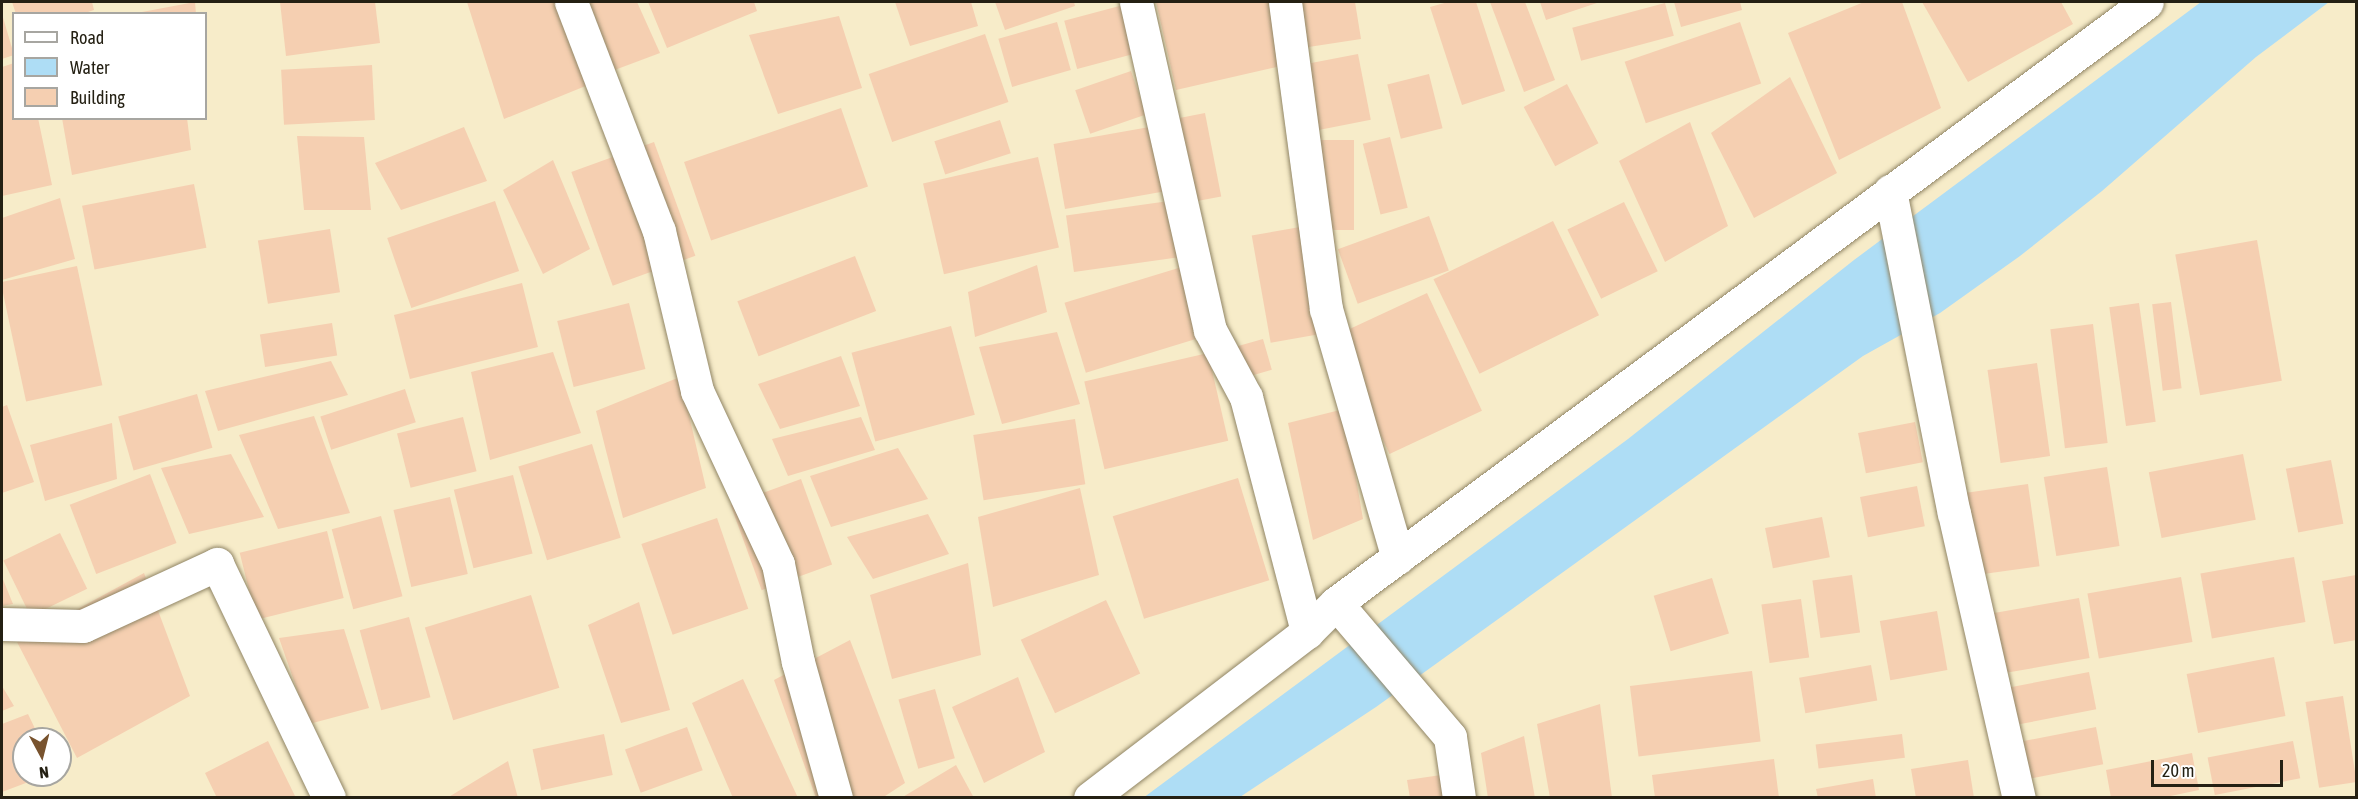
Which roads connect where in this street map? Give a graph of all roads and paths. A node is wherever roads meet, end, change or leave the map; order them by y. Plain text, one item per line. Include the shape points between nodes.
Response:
1 (571, 2) edge
2 (1136, 2) edge
3 (1285, 2) edge
4 (2147, 2) edge
5 (1890, 191) junction
6 (1398, 558) junction
7 (1336, 603) junction
8 (2, 624) edge
9 (1307, 632) junction
10 (329, 798) edge
11 (836, 798) edge
12 (1090, 798) edge
13 (1459, 798) edge
14 (2019, 798) edge

1 - 11 street via 659,231 697,391 778,564 798,662
2 - 9 street via 1210,330 1246,397
3 - 6 street via 1326,309
4 - 5 street
5 - 6 street
5 - 14 street via 1954,513
6 - 7 street
7 - 9 street
7 - 13 street via 1450,737
8 - 10 street via 83,626 217,564
9 - 12 street

